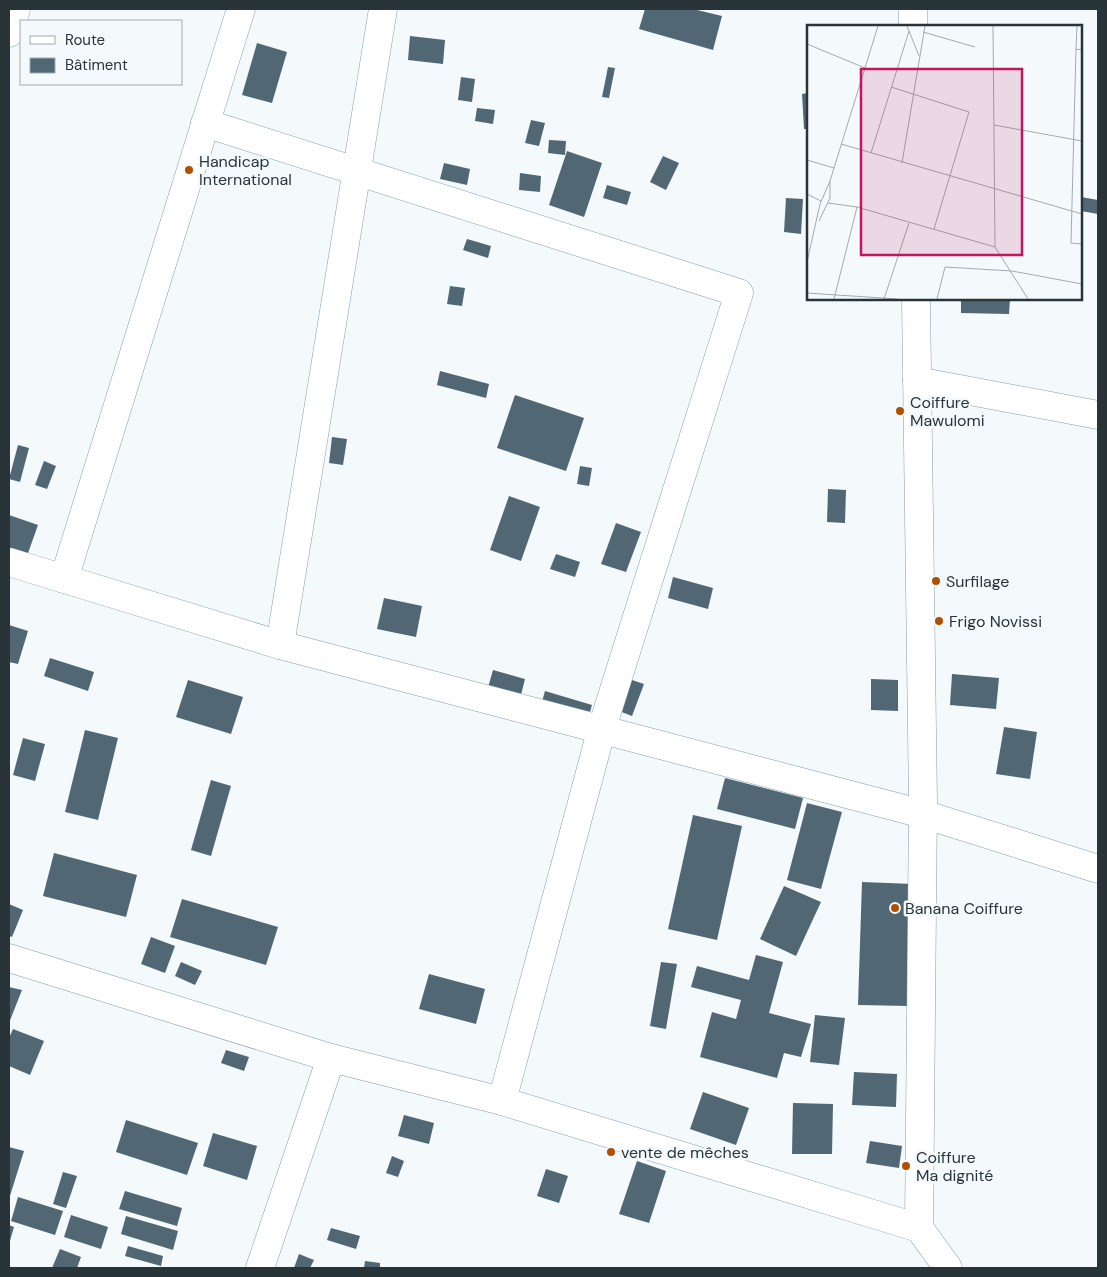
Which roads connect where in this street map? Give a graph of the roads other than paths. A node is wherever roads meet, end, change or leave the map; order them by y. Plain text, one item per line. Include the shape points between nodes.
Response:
1 (16, 9) edge
2 (241, 9) edge
3 (383, 9) edge
4 (913, 9) edge
5 (913, 25) edge
6 (9, 33) edge
7 (205, 123) junction
8 (357, 171) junction
9 (916, 300) edge
10 (917, 381) junction
11 (1098, 416) edge
12 (9, 562) edge
13 (64, 579) junction
14 (280, 644) junction
15 (602, 728) junction
16 (923, 814) junction
17 (1098, 869) edge
18 (9, 958) edge
19 (331, 1058) junction
20 (502, 1101) junction
21 (919, 1228) junction
22 (260, 1268) edge
23 (948, 1268) edge

1 - 6 main road
2 - 7 main road
3 - 8 main road
4 - 5 main road
7 - 8 main road
7 - 13 main road
8 - 14 main road
8 - 15 main road via 739,293
9 - 10 main road
10 - 11 main road
10 - 16 main road
12 - 13 main road
13 - 14 main road
14 - 15 main road
15 - 16 main road
15 - 20 main road
16 - 17 main road
16 - 21 main road
18 - 19 main road
19 - 20 main road
19 - 22 main road
20 - 21 main road
21 - 23 main road

